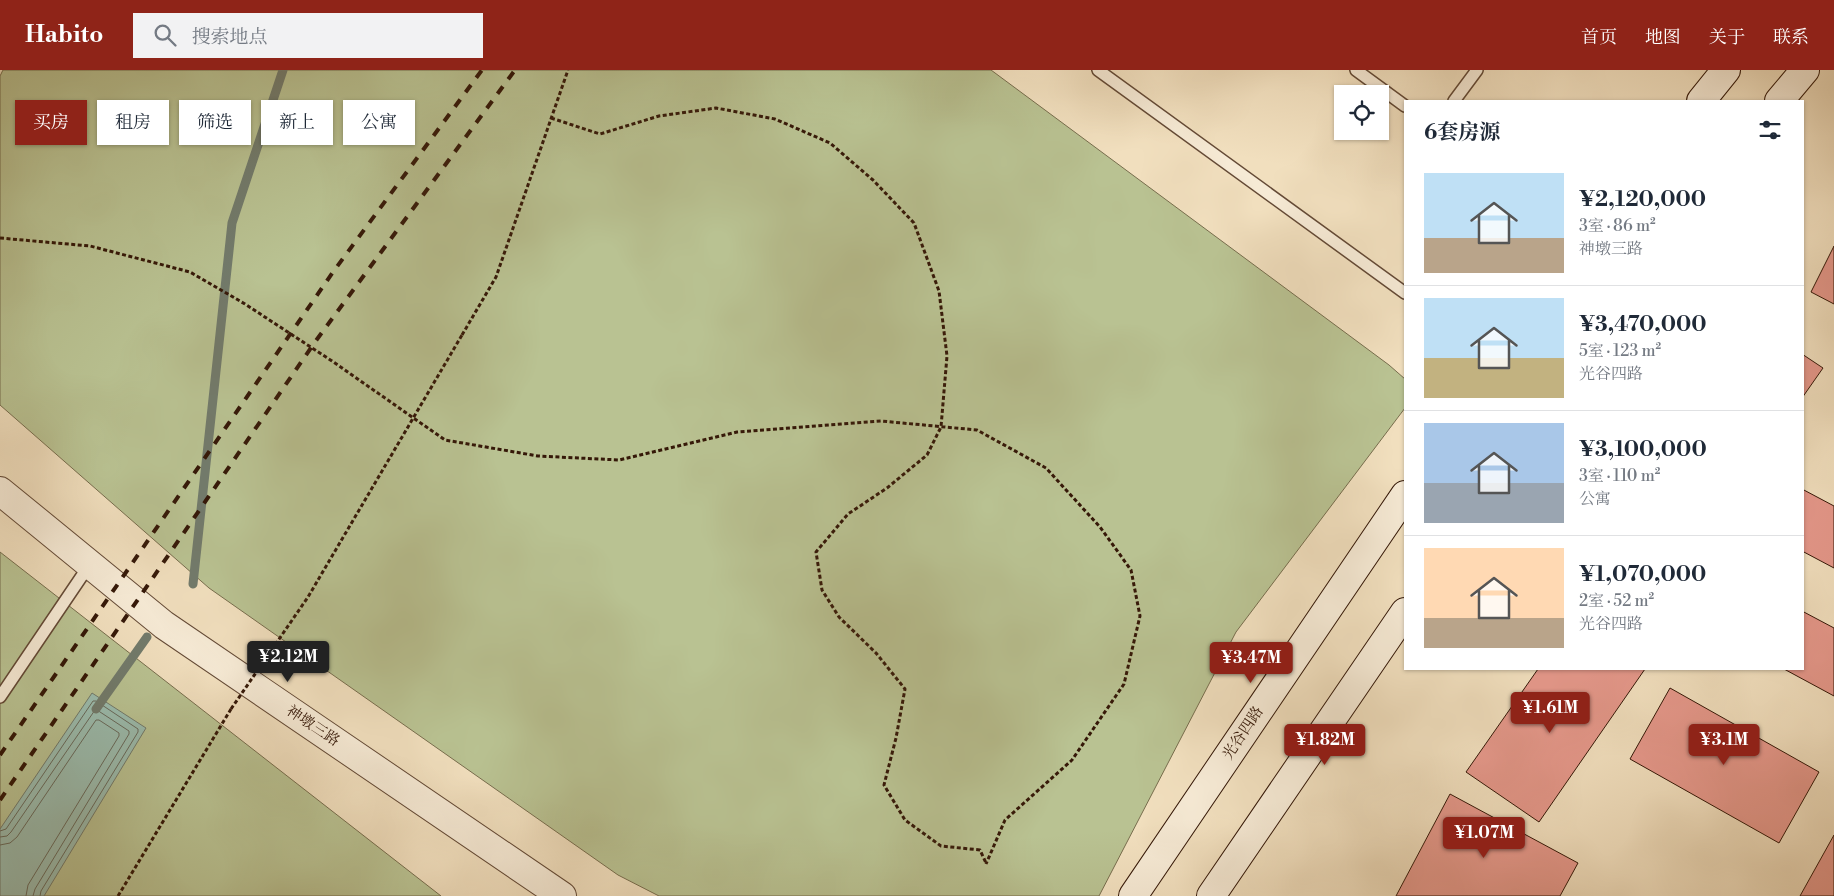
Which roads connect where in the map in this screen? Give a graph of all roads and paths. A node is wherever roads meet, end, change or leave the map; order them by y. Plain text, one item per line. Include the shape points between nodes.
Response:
1 (568, 70) edge
2 (1098, 70) edge
3 (1356, 70) edge
4 (1477, 70) edge
5 (1726, 70) edge
6 (1805, 70) edge
7 (1455, 100) edge
8 (1702, 100) edge
9 (1780, 100) edge
10 (1404, 105) edge
11 (551, 118) junction
12 (0, 238) edge
13 (1404, 292) edge
14 (941, 427) junction
15 (0, 491) edge
16 (1404, 496) edge
17 (90, 564) junction
18 (1404, 613) edge
19 (0, 696) edge
20 (118, 896) edge
21 (562, 896) edge
22 (1133, 896) edge
23 (1211, 896) edge

1 - 11 path
2 - 13 lane
3 - 10 lane
4 - 7 lane
5 - 8 main road
6 - 9 main road
11 - 14 path via 600,134 659,116 716,108 775,119 830,143 873,180 914,222 939,291 948,356
11 - 20 path, bridge via 496,277 308,596 232,709
12 - 14 path via 90,246 190,272 332,361 445,440 529,455 619,460 737,432 881,421
14 - 14 path via 977,430 1046,468 1100,527 1131,570 1140,616 1124,684 1072,760 1005,820 986,864 980,850 941,846 905,820 884,785 905,689 876,653 839,617 822,590 816,552 848,514 887,488 927,455
15 - 17 main road, 神墩三路
16 - 22 main road, 光谷四路
17 - 19 lane
17 - 21 main road, 神墩三路 via 164,625
18 - 23 main road

